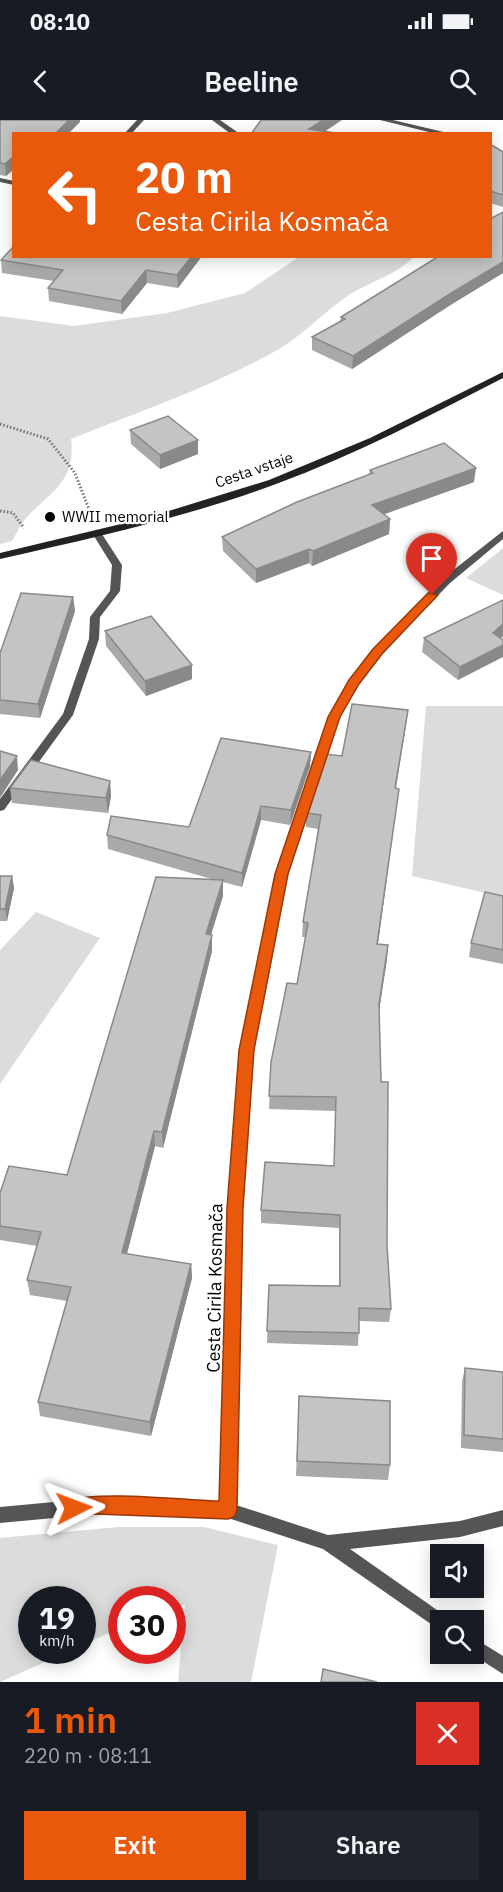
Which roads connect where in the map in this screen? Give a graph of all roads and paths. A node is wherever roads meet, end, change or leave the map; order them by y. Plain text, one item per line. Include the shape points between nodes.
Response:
1 (141, 120) edge
2 (215, 120) edge
3 (383, 120) edge
4 (129, 132) edge
5 (234, 132) edge
6 (440, 132) edge
7 (503, 375) edge
8 (0, 424) edge
9 (97, 533) junction
10 (503, 534) edge
11 (0, 556) edge
12 (0, 807) edge
13 (228, 1510) junction
14 (0, 1515) edge
15 (503, 1518) edge
16 (328, 1543) junction
17 (430, 1615) edge
18 (484, 1653) edge
19 (503, 1666) edge

1 - 4 street
2 - 5 street
3 - 6 street
7 - 9 main road, Cesta vstaje via 334,457 238,494
8 - 9 path via 48,439 75,473
9 - 11 main road, Cesta vstaje
9 - 12 street via 117,565 115,591 95,617 94,639 68,715
10 - 13 street, Cesta Cirila Kosmača via 446,581 377,652 354,682 334,717 282,874 247,1050 235,1208
13 - 14 street via 96,1506
13 - 16 street
15 - 16 street via 460,1529
16 - 17 street
18 - 19 street

